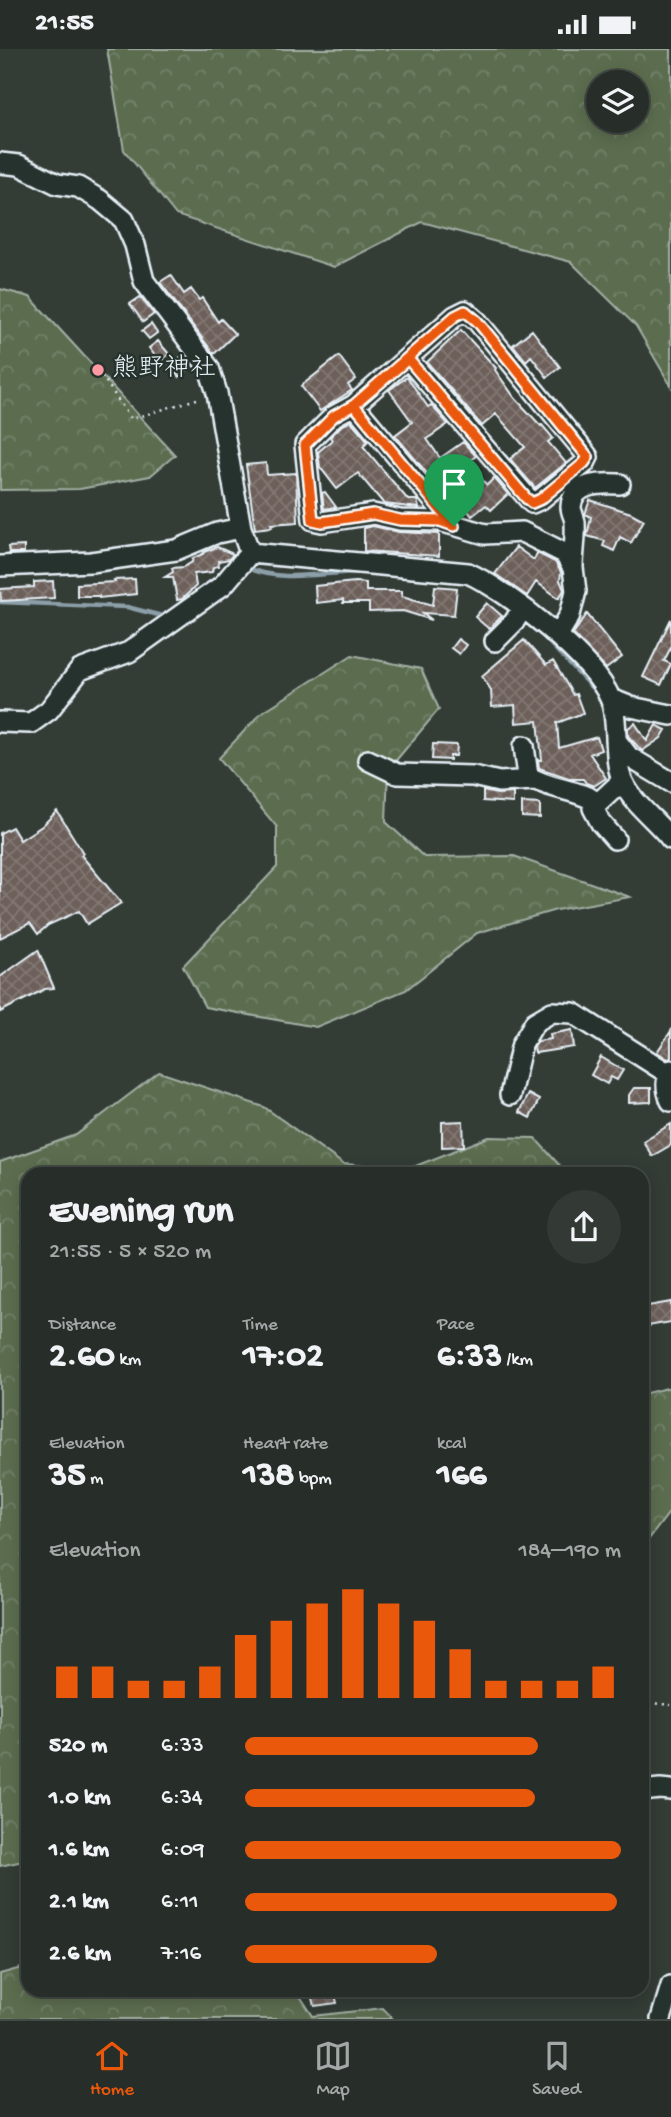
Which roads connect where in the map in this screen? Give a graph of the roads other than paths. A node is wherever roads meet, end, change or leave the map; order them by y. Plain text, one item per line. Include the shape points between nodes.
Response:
1 (0, 163) edge
2 (408, 359) junction
3 (354, 405) junction
4 (620, 484) dead end
5 (454, 526) junction
6 (242, 528) junction
7 (250, 554) junction
8 (0, 566) edge
9 (573, 569) junction
10 (519, 614) junction
11 (558, 635) junction
12 (495, 641) dead end
13 (611, 699) junction
14 (671, 715) edge
15 (0, 722) edge
16 (616, 739) junction
17 (524, 746) dead end
18 (368, 761) dead end
19 (534, 780) junction
20 (621, 781) junction
21 (671, 782) edge
22 (598, 803) junction
23 (615, 839) dead end
24 (671, 839) edge
25 (670, 1072) edge
26 (510, 1094) dead end
27 (671, 1101) edge
28 (649, 1790) edge
29 (671, 1790) edge
30 (671, 1986) edge
31 (661, 2019) edge

1 - 6 street via 19,165 57,184 78,187 124,220 144,281 209,368
2 - 2 street via 532,503 588,457 465,311
2 - 3 street
3 - 5 street
3 - 5 street via 334,416 305,445 313,520 373,514
4 - 9 street via 602,483 576,493 571,507 575,521
5 - 9 street via 485,534 523,532 564,553
6 - 7 street
6 - 8 street via 164,552 91,562
7 - 10 street via 468,573 489,583
7 - 15 street via 223,585 129,652 80,670 49,710 31,723
9 - 11 street via 576,591 570,615
10 - 11 street
10 - 12 street
11 - 13 street
13 - 14 street
13 - 16 street
16 - 20 street
16 - 21 street via 629,757
17 - 19 street via 528,776
18 - 19 street via 397,774 473,776 499,782
19 - 22 street via 588,795
20 - 22 street
20 - 24 street
22 - 23 street via 593,808
25 - 26 street via 573,1013 552,1011 535,1022 522,1044
25 - 27 street via 667,1091
28 - 29 street
30 - 31 street

